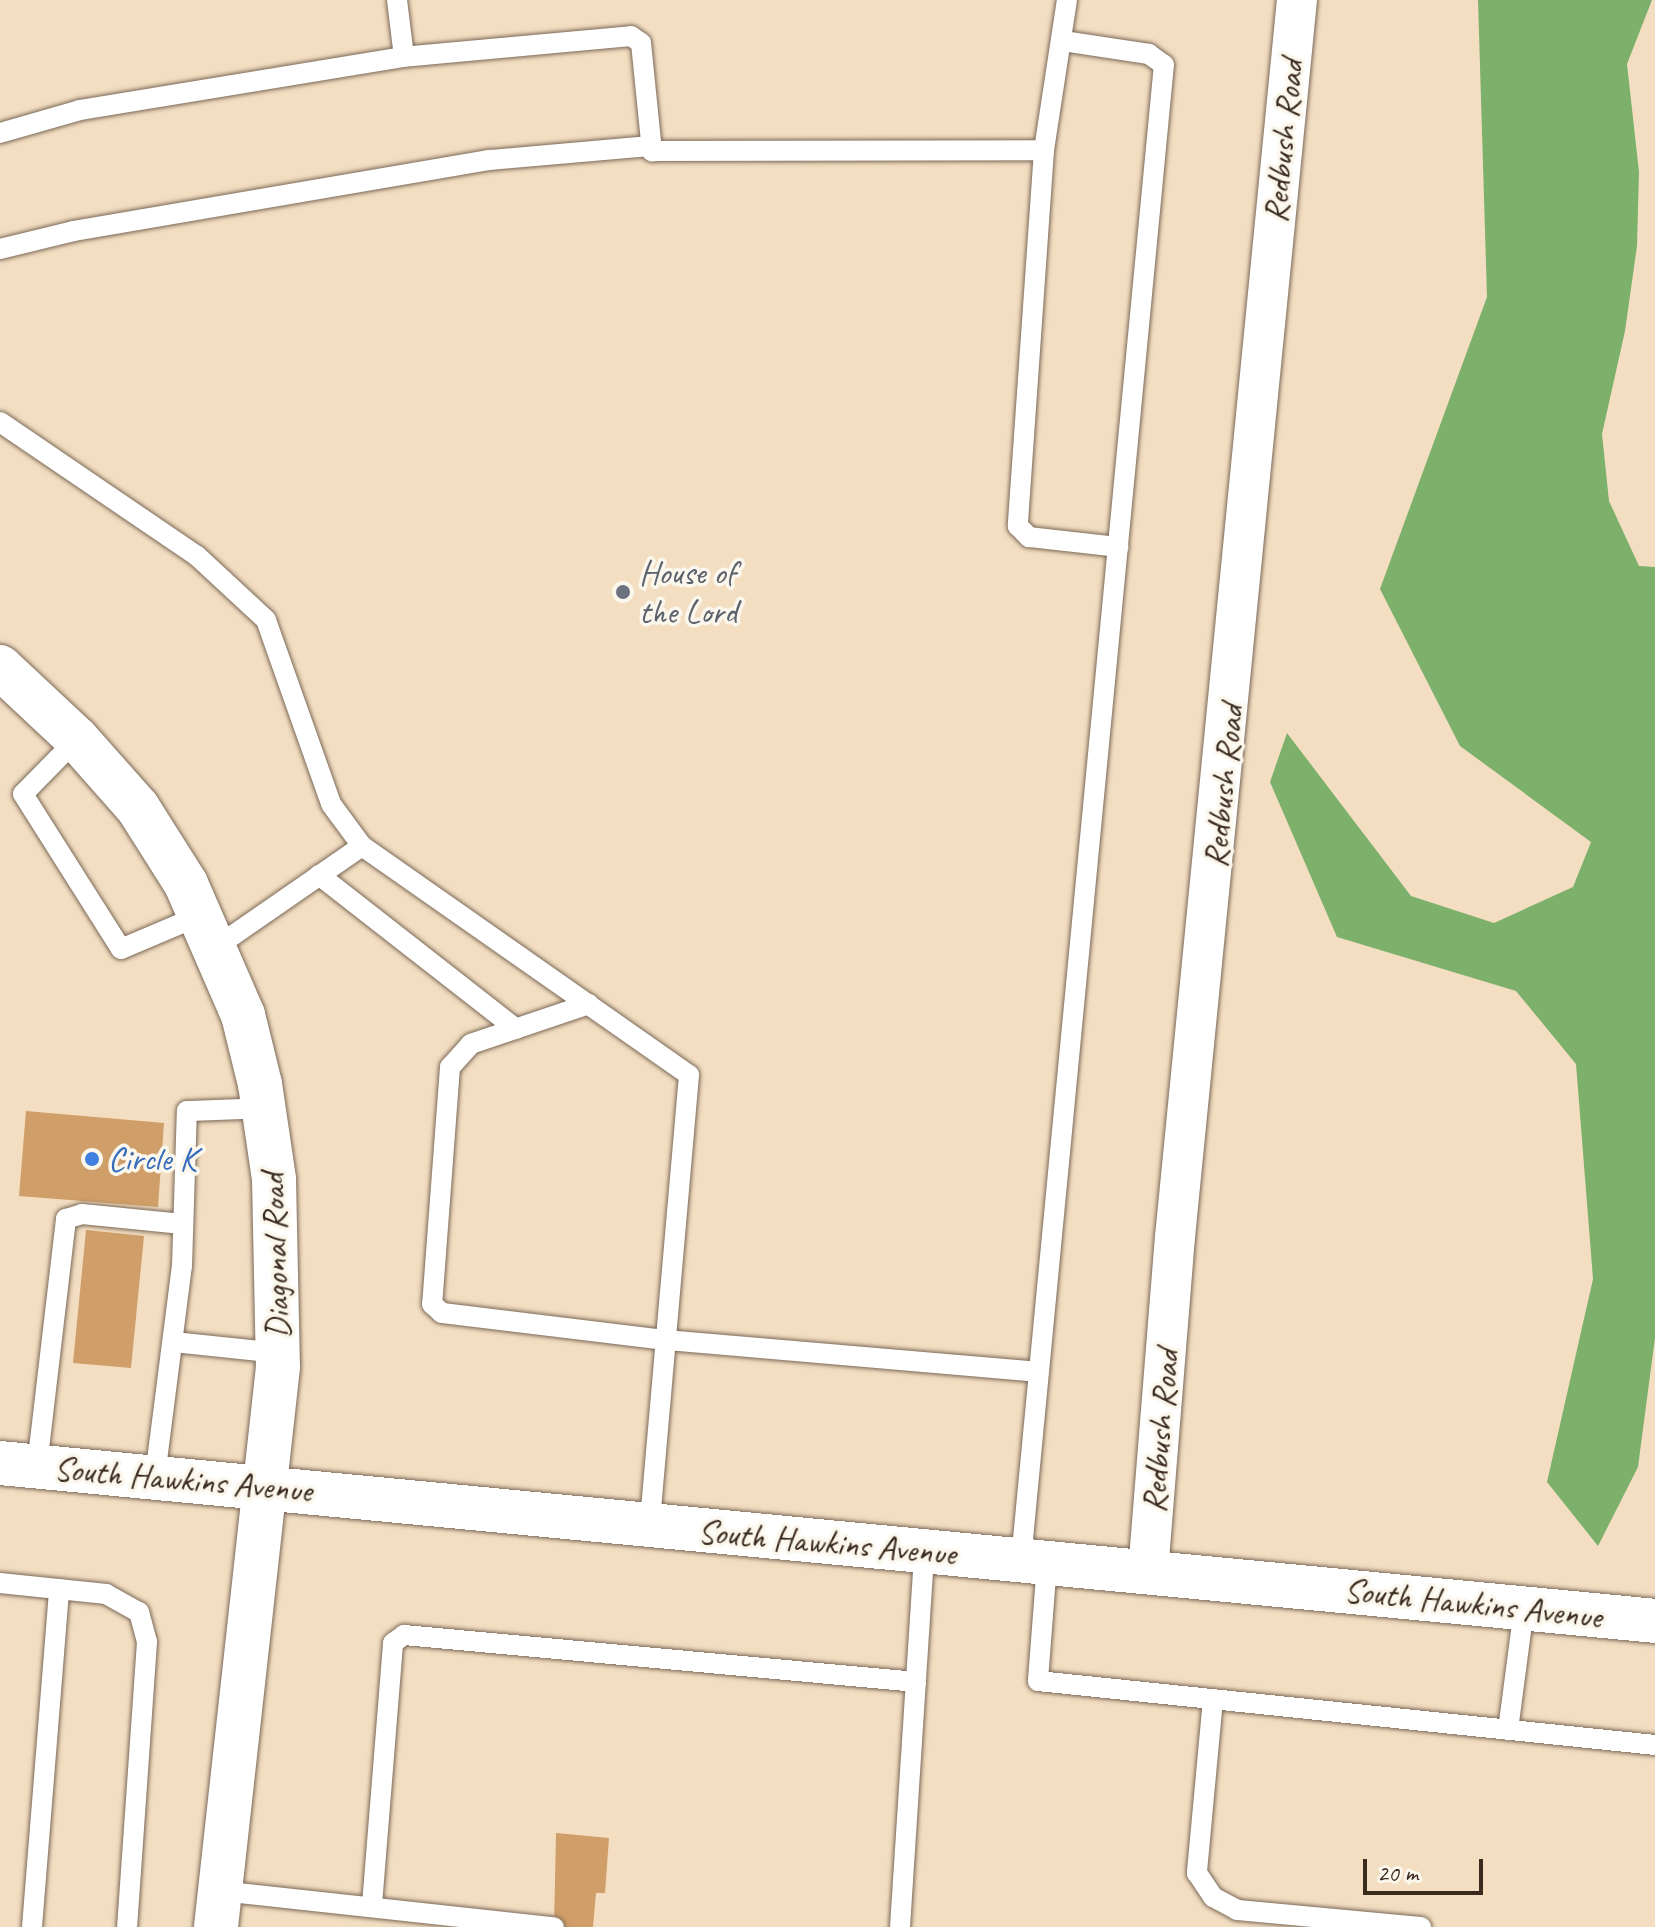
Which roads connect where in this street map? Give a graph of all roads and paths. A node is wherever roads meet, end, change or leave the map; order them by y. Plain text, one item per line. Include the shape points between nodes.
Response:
1 (397, 0) edge
2 (1067, 0) edge
3 (1297, 0) edge
4 (1063, 41) junction
5 (404, 57) junction
6 (0, 133) edge
7 (651, 146) junction
8 (1044, 150) junction
9 (0, 249) edge
10 (0, 422) edge
11 (1118, 547) junction
12 (0, 667) edge
13 (77, 739) junction
14 (362, 846) junction
15 (319, 875) junction
16 (208, 931) junction
17 (589, 1004) junction
18 (516, 1029) junction
19 (264, 1108) junction
20 (183, 1224) junction
21 (666, 1340) junction
22 (174, 1342) junction
23 (278, 1353) junction
24 (1039, 1372) junction
25 (18, 1464) edge
26 (155, 1476) junction
27 (267, 1486) junction
28 (650, 1525) junction
29 (924, 1551) junction
30 (1034, 1561) junction
31 (1148, 1572) junction
32 (0, 1583) edge
33 (59, 1589) junction
34 (1524, 1608) junction
35 (1655, 1621) edge
36 (916, 1682) junction
37 (1213, 1699) junction
38 (1508, 1730) junction
39 (1655, 1745) edge
40 (372, 1905) junction
41 (218, 1909) edge
42 (32, 1927) edge
43 (127, 1927) edge
44 (554, 1927) edge
45 (900, 1927) edge
46 (1421, 1927) edge

1 - 5 lane
2 - 4 lane
3 - 31 street, Redbush Road via 1175,1237
4 - 8 lane
4 - 11 lane via 1149,54 1164,65
5 - 6 lane via 80,110
5 - 7 lane via 631,36 641,43
7 - 8 lane via 652,151
7 - 9 lane via 490,160 74,231
8 - 11 lane via 1018,526 1029,537
10 - 14 lane via 197,556 266,620 331,804
11 - 24 lane
12 - 13 street, Diagonal Road
13 - 16 street, Diagonal Road via 138,808
13 - 16 lane via 23,794 121,949
14 - 15 lane
14 - 17 lane
15 - 16 lane
15 - 18 lane
16 - 19 street, Diagonal Road via 243,1015
17 - 18 lane
17 - 21 lane via 689,1075
18 - 21 lane via 471,1044 450,1067 432,1304 442,1313
19 - 20 lane via 187,1111
19 - 23 street, Diagonal Road via 274,1179
20 - 22 lane
20 - 25 lane via 82,1214 66,1219
21 - 24 lane
21 - 28 lane
22 - 23 lane
22 - 26 lane
23 - 27 street, Diagonal Road
24 - 30 lane
25 - 26 street, South Hawkins Avenue
26 - 27 street, South Hawkins Avenue
27 - 28 street, South Hawkins Avenue
27 - 41 street, Diagonal Road
28 - 29 street, South Hawkins Avenue
29 - 30 street, South Hawkins Avenue
29 - 36 lane
30 - 31 street, South Hawkins Avenue
30 - 37 lane via 1038,1681
31 - 34 street, South Hawkins Avenue
32 - 33 lane
33 - 42 lane
33 - 43 lane via 106,1594 139,1612 147,1642
34 - 35 street, South Hawkins Avenue
34 - 38 lane
36 - 40 lane via 404,1635 393,1643
36 - 45 lane
37 - 38 lane
37 - 46 lane via 1197,1873 1213,1897 1237,1910
38 - 39 lane
40 - 41 lane
40 - 44 lane

